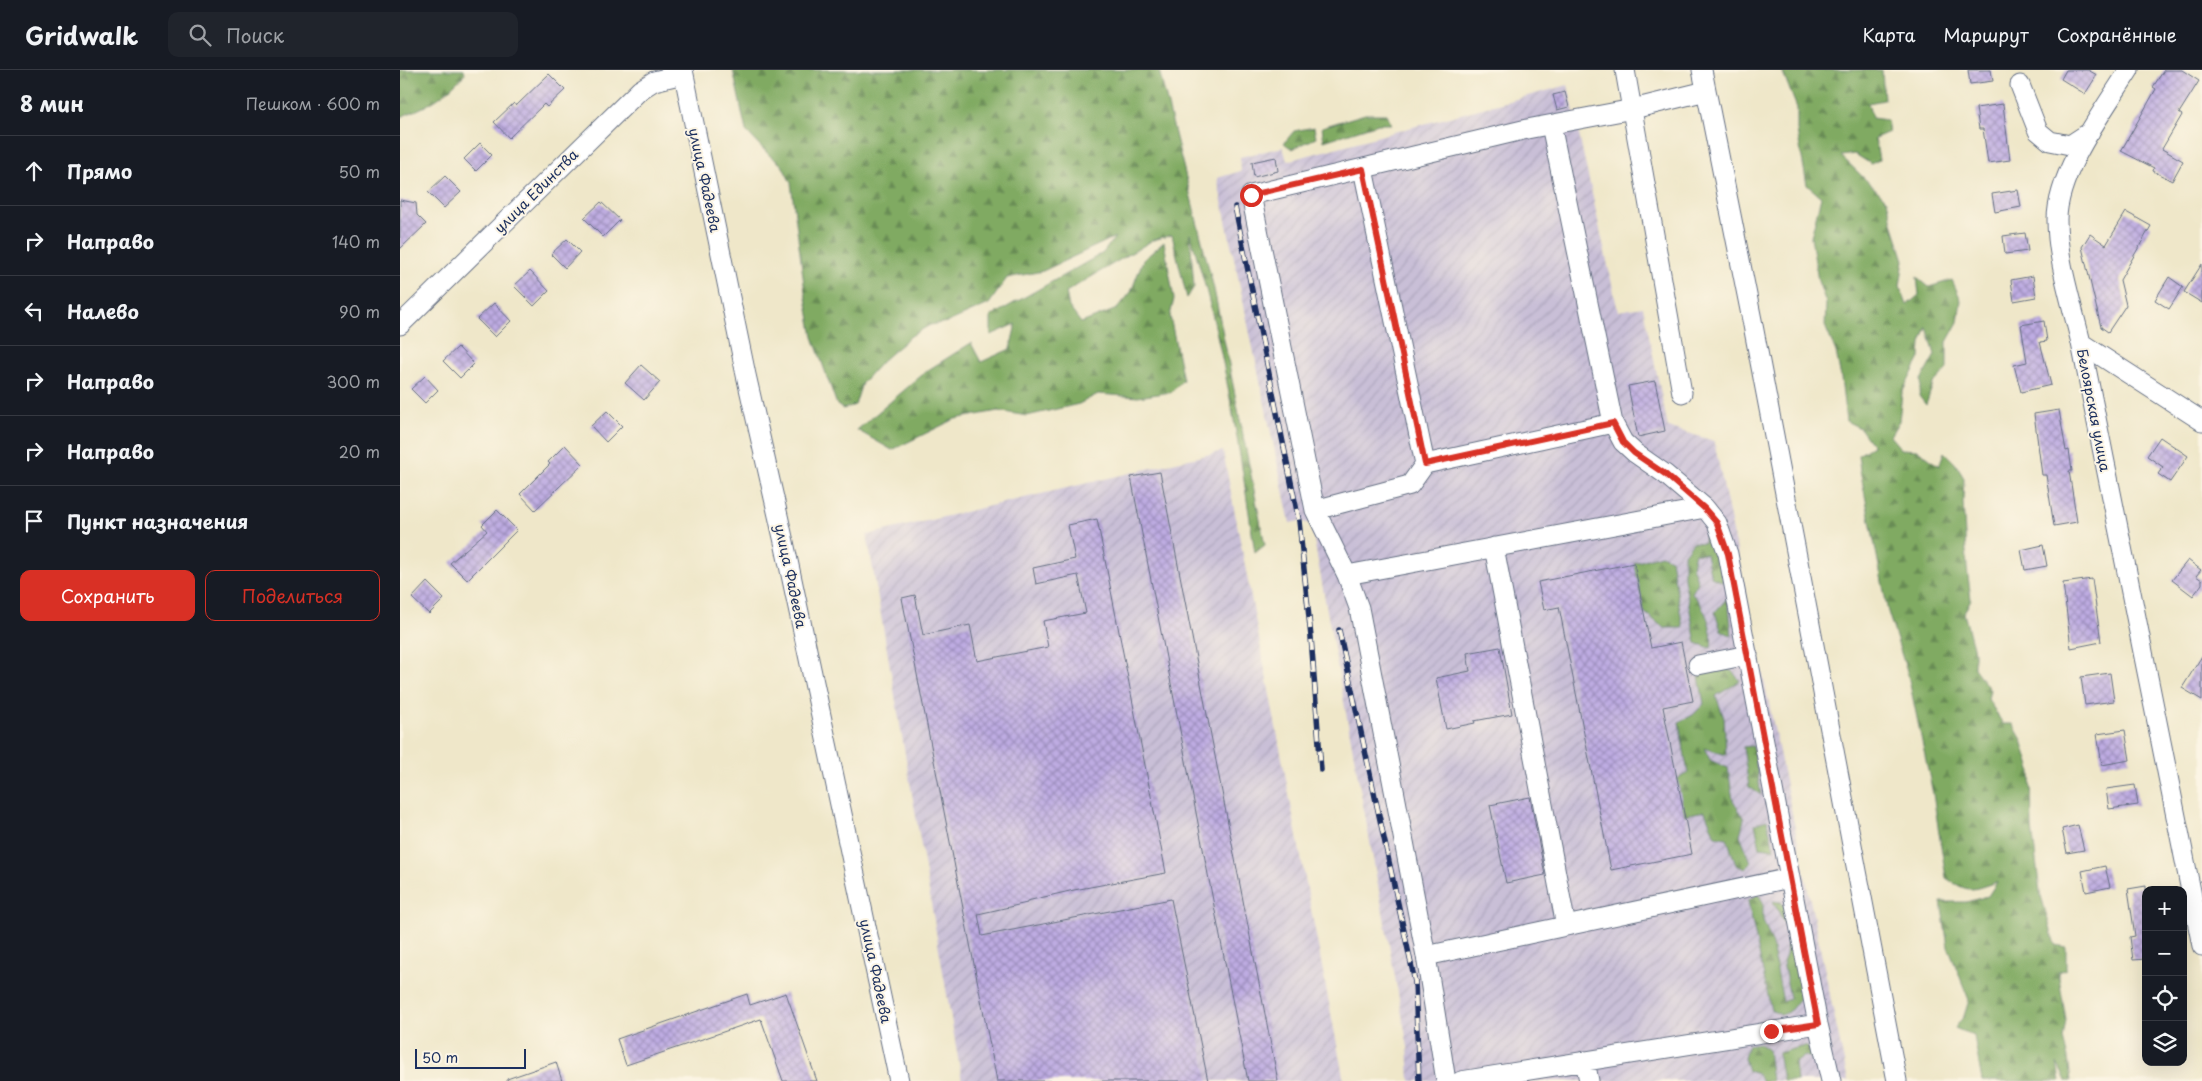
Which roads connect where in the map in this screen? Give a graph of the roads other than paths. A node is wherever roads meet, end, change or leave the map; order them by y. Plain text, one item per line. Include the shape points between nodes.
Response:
1 (1625, 70) edge
2 (1702, 70) edge
3 (2129, 70) edge
4 (683, 72) edge
5 (2020, 85) dead end
6 (1706, 91) junction
7 (1633, 109) junction
8 (1551, 125) junction
9 (2091, 131) junction
10 (1363, 169) junction
11 (400, 325) edge
12 (2081, 343) junction
13 (1682, 394) dead end
14 (2202, 421) edge
15 (1613, 423) junction
16 (1425, 464) junction
17 (1704, 508) junction
18 (1315, 510) junction
19 (1494, 547) junction
20 (1347, 575) junction
21 (1748, 656) junction
22 (1698, 665) dead end
23 (1790, 878) junction
24 (1566, 926) junction
25 (2202, 946) edge
26 (1426, 956) junction
27 (1818, 1024) junction
28 (1585, 1061) junction
29 (899, 1081) edge
30 (1446, 1081) edge
31 (1461, 1081) edge
32 (1589, 1081) edge
33 (1831, 1081) edge
34 (1897, 1081) edge

1 - 7 street
2 - 6 street
3 - 9 street, Белоярская улица
4 - 11 street, улица Единства via 640,90
4 - 29 street, улица Фадеева
5 - 9 street via 2038,131 2050,141 2070,144
6 - 7 street
6 - 34 street
7 - 8 street
7 - 13 street
8 - 10 street
8 - 15 street
9 - 12 street, Белоярская улица via 2060,196 2057,220
10 - 16 street
10 - 18 street via 1251,195
12 - 14 street
12 - 25 street, Белоярская улица
15 - 16 street
15 - 17 street via 1623,442 1634,453 1665,474
16 - 18 street via 1410,485
17 - 19 street
17 - 21 street via 1717,523 1728,554
18 - 20 street
19 - 20 street
19 - 24 street
20 - 26 street via 1359,608
21 - 22 street
21 - 23 street
23 - 24 street
23 - 27 street
24 - 26 street
26 - 30 street
27 - 28 street
27 - 33 street
28 - 31 street
28 - 32 street

